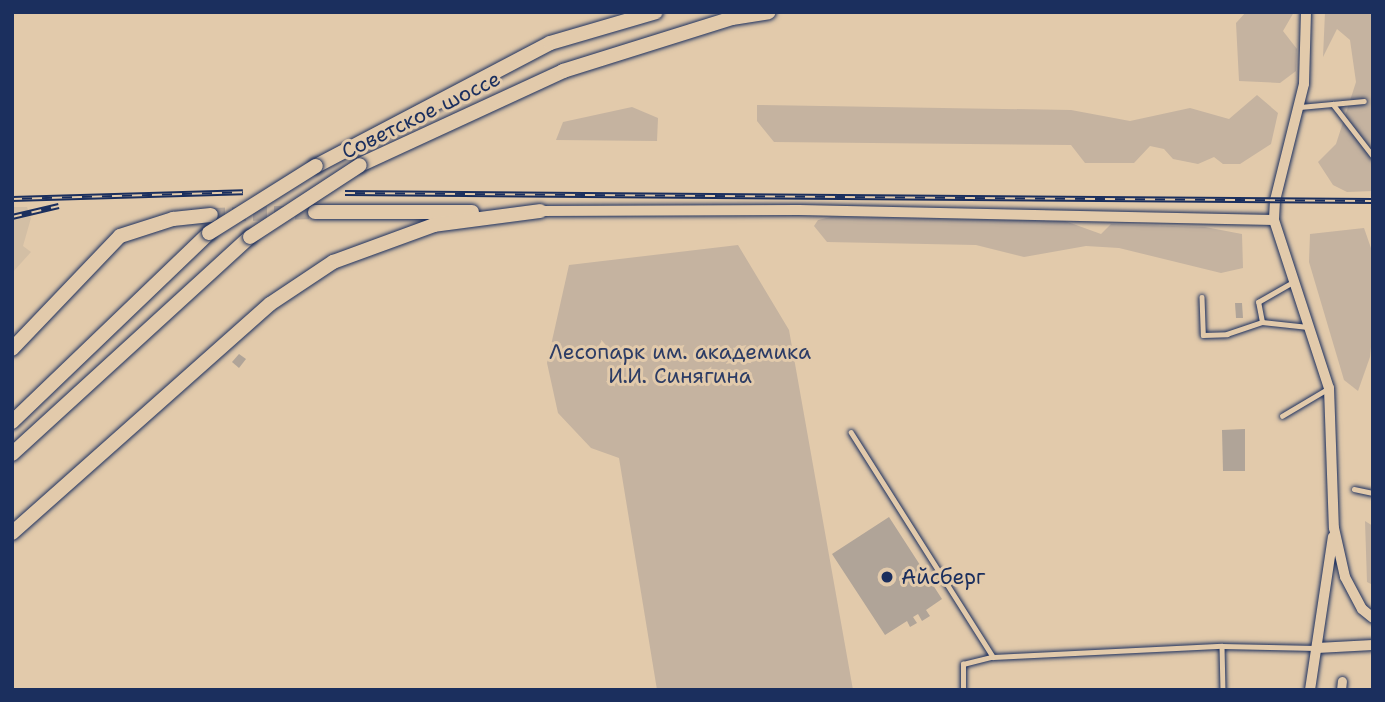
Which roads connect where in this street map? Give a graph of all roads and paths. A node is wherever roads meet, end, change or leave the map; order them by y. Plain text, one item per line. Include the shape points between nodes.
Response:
1 (656, 12) edge
2 (769, 12) edge
3 (1306, 12) edge
4 (1364, 101) dead end
5 (1333, 104) junction
6 (1299, 107) junction
7 (1373, 156) edge
8 (540, 211) junction
9 (315, 212) tunnel mouth
10 (211, 215) tunnel mouth
11 (1274, 220) junction
12 (1294, 282) junction
13 (1202, 297) dead end
14 (1262, 322) junction
15 (1311, 327) junction
16 (12, 349) edge
17 (1329, 388) junction
18 (1282, 416) dead end
19 (12, 422) edge
20 (850, 432) dead end
21 (12, 454) edge
22 (1354, 489) dead end
23 (1373, 493) edge
24 (1334, 528) junction
25 (12, 533) edge
26 (1373, 618) edge
27 (1373, 645) edge
28 (1222, 646) junction
29 (1317, 648) junction
30 (993, 657) junction
31 (963, 690) edge
32 (1223, 690) edge
33 (1310, 690) edge

1 - 19 highway, Советское шоссе, bridge via 550,43 316,166 209,233
2 - 21 highway, Советское шоссе, bridge via 732,18 563,71 360,165 250,237
3 - 6 street
4 - 5 lane
5 - 6 lane
5 - 7 lane
6 - 11 street
8 - 9 highway
8 - 11 street via 787,209
8 - 25 highway via 434,225 333,262 270,304
10 - 16 highway via 173,219 120,236
11 - 12 street
12 - 14 lane via 1258,302
12 - 15 street
13 - 14 lane via 1203,335 1227,334
14 - 15 lane
15 - 17 street
17 - 18 lane
17 - 24 street
20 - 30 lane
22 - 23 lane
24 - 26 street via 1349,586
24 - 29 street
27 - 29 street
28 - 29 lane
28 - 30 lane
28 - 32 lane
29 - 33 street
30 - 31 lane via 963,664

